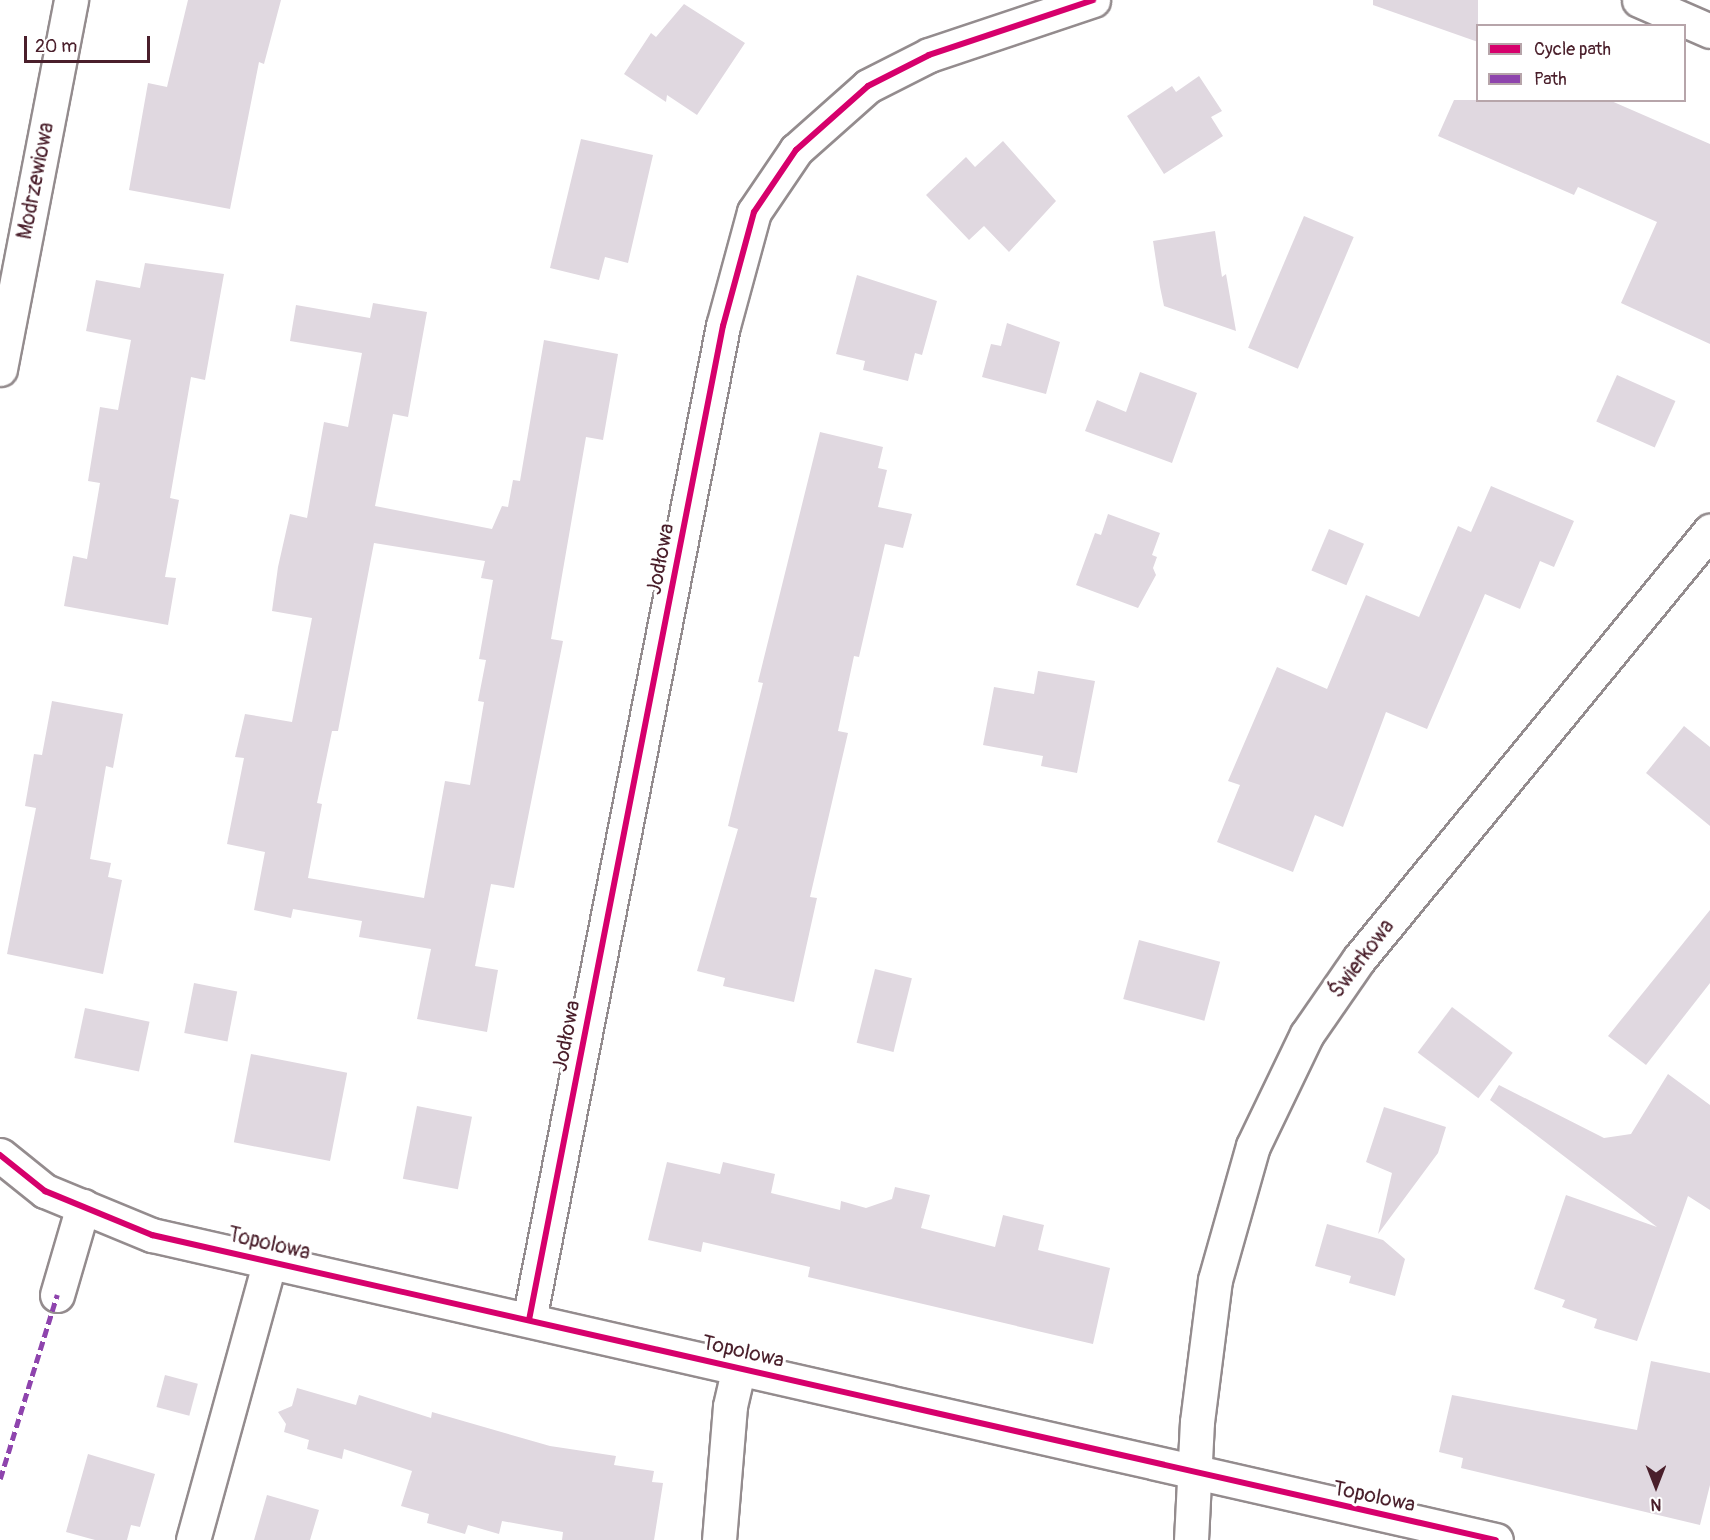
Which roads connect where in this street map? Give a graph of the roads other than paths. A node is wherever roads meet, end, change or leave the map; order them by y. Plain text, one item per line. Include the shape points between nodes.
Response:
1 (70, 0) edge
2 (1093, 0) edge
3 (1639, 0) edge
4 (1710, 31) edge
5 (0, 364) edge
6 (1710, 531) edge
7 (0, 1155) edge
8 (83, 1206) junction
9 (270, 1261) junction
10 (57, 1295) dead end
11 (529, 1320) junction
12 (740, 1368) junction
13 (1193, 1474) junction
14 (193, 1540) edge
15 (719, 1540) edge
16 (1191, 1540) edge
17 (1496, 1540) edge

1 - 5 street, Modrzewiowa
2 - 11 street, Jodłowa via 929,55 868,86 796,150 754,212 723,326
3 - 4 street
6 - 13 street, Świerkowa via 1359,959 1307,1034 1253,1146 1215,1280
7 - 8 street, Topolowa via 45,1191
8 - 9 street, Topolowa via 152,1235
8 - 10 street
9 - 11 street, Topolowa
9 - 14 street, Topolowa
11 - 12 street, Topolowa
12 - 13 street, Topolowa
12 - 15 street, Topolowa via 730,1406
13 - 16 street
13 - 17 street, Topolowa

